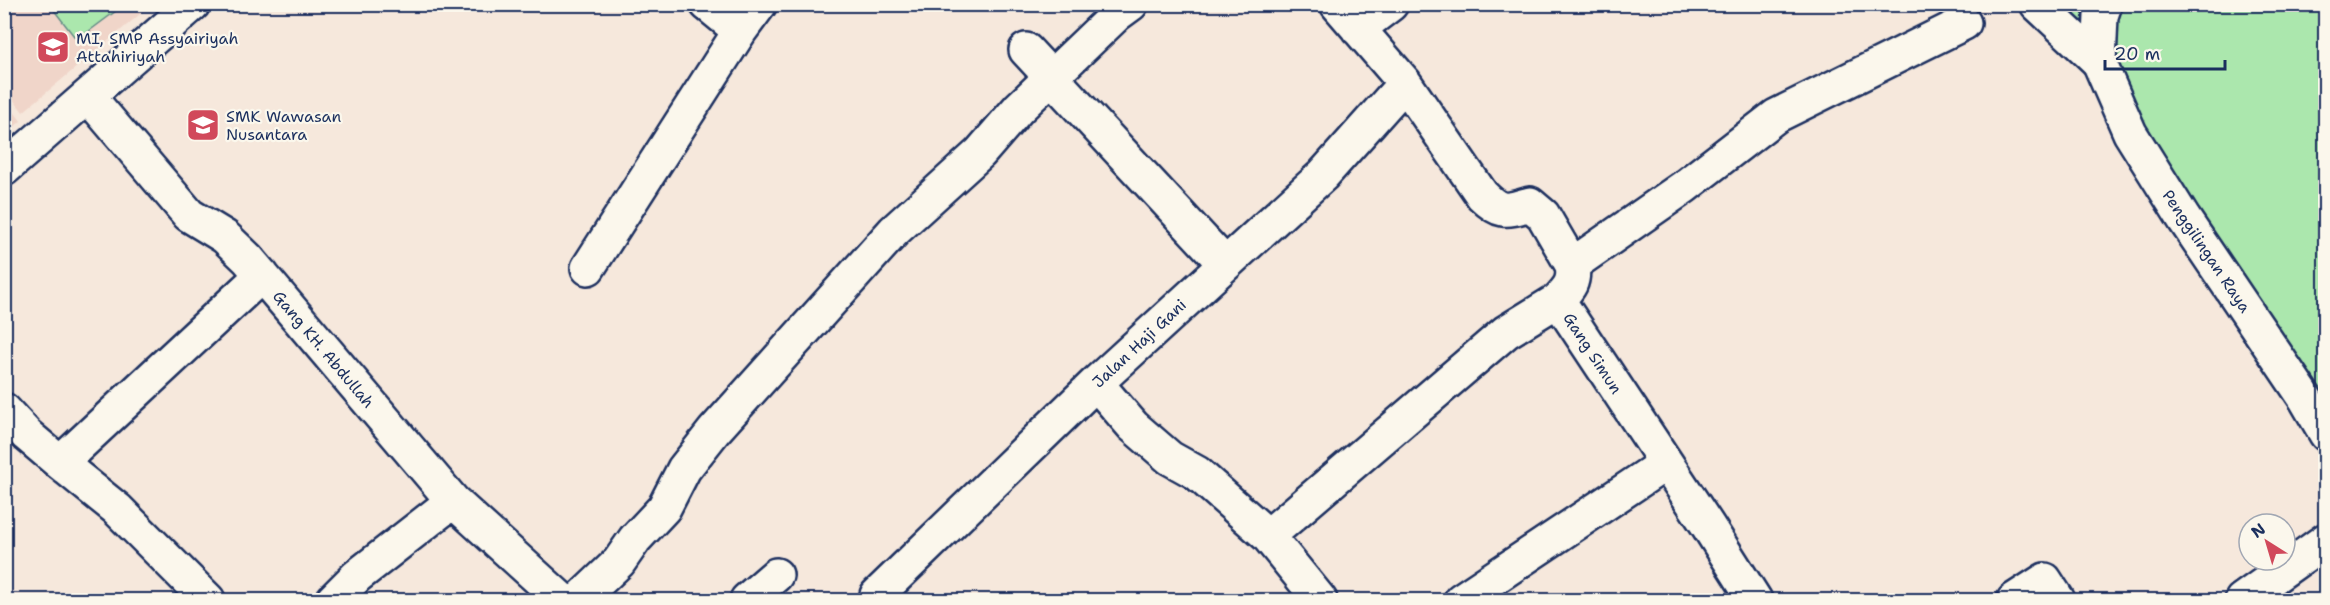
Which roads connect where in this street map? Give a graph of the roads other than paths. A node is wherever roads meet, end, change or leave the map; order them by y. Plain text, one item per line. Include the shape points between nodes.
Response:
1 (193, 4) edge
2 (707, 4) edge
3 (760, 4) edge
4 (1131, 4) edge
5 (1336, 4) edge
6 (1390, 4) edge
7 (2037, 4) edge
8 (2105, 4) edge
9 (1964, 23) dead end
10 (1358, 29) junction
11 (740, 31) junction
12 (1026, 50) dead end
13 (2099, 62) junction
14 (1050, 78) junction
15 (1405, 83) junction
16 (88, 96) junction
17 (4, 169) edge
18 (1225, 264) junction
19 (1572, 265) junction
20 (588, 268) dead end
21 (262, 275) junction
22 (1558, 300) junction
23 (1096, 383) junction
24 (4, 410) edge
25 (2325, 434) edge
26 (60, 463) junction
27 (1666, 463) junction
28 (453, 501) junction
29 (1268, 536) junction
30 (2325, 540) edge
31 (776, 575) dead end
32 (208, 600) edge
33 (333, 600) edge
34 (562, 600) edge
35 (579, 600) edge
36 (747, 600) edge
37 (883, 600) edge
38 (1320, 600) edge
39 (1461, 600) edge
40 (1755, 600) edge
41 (2014, 600) edge
42 (2058, 600) edge
43 (2242, 600) edge

1 - 16 street
2 - 11 street
3 - 11 street
4 - 14 street
5 - 10 street
6 - 10 street
7 - 13 street
8 - 13 street
9 - 19 street via 1776,116 1684,187
10 - 15 street
11 - 20 street
12 - 14 street
13 - 25 street, Penggilingan Raya via 2130,133
14 - 18 street
14 - 35 street via 980,153 894,231 761,378 684,469 664,508 619,562
15 - 18 street, Jalan Haji Gani via 1323,175
15 - 19 street via 1492,206 1506,211 1530,204 1538,208
16 - 17 street
16 - 21 street, Gang KH. Abdullah via 189,215 225,237
18 - 23 street, Jalan Haji Gani
19 - 22 street, Gang Simun via 1572,286
21 - 26 street
21 - 28 street, Gang KH. Abdullah
22 - 27 street, Gang Simun
22 - 29 street via 1506,332
23 - 29 street via 1133,426 1170,458 1197,473
23 - 37 street, Jalan Haji Gani via 877,595
24 - 26 street
26 - 32 street via 117,509
27 - 39 street
27 - 40 street, Gang Simun
28 - 33 street via 357,576
28 - 34 street, Gang KH. Abdullah
29 - 38 street
30 - 43 street
31 - 36 street
41 - 42 street via 2045,580

